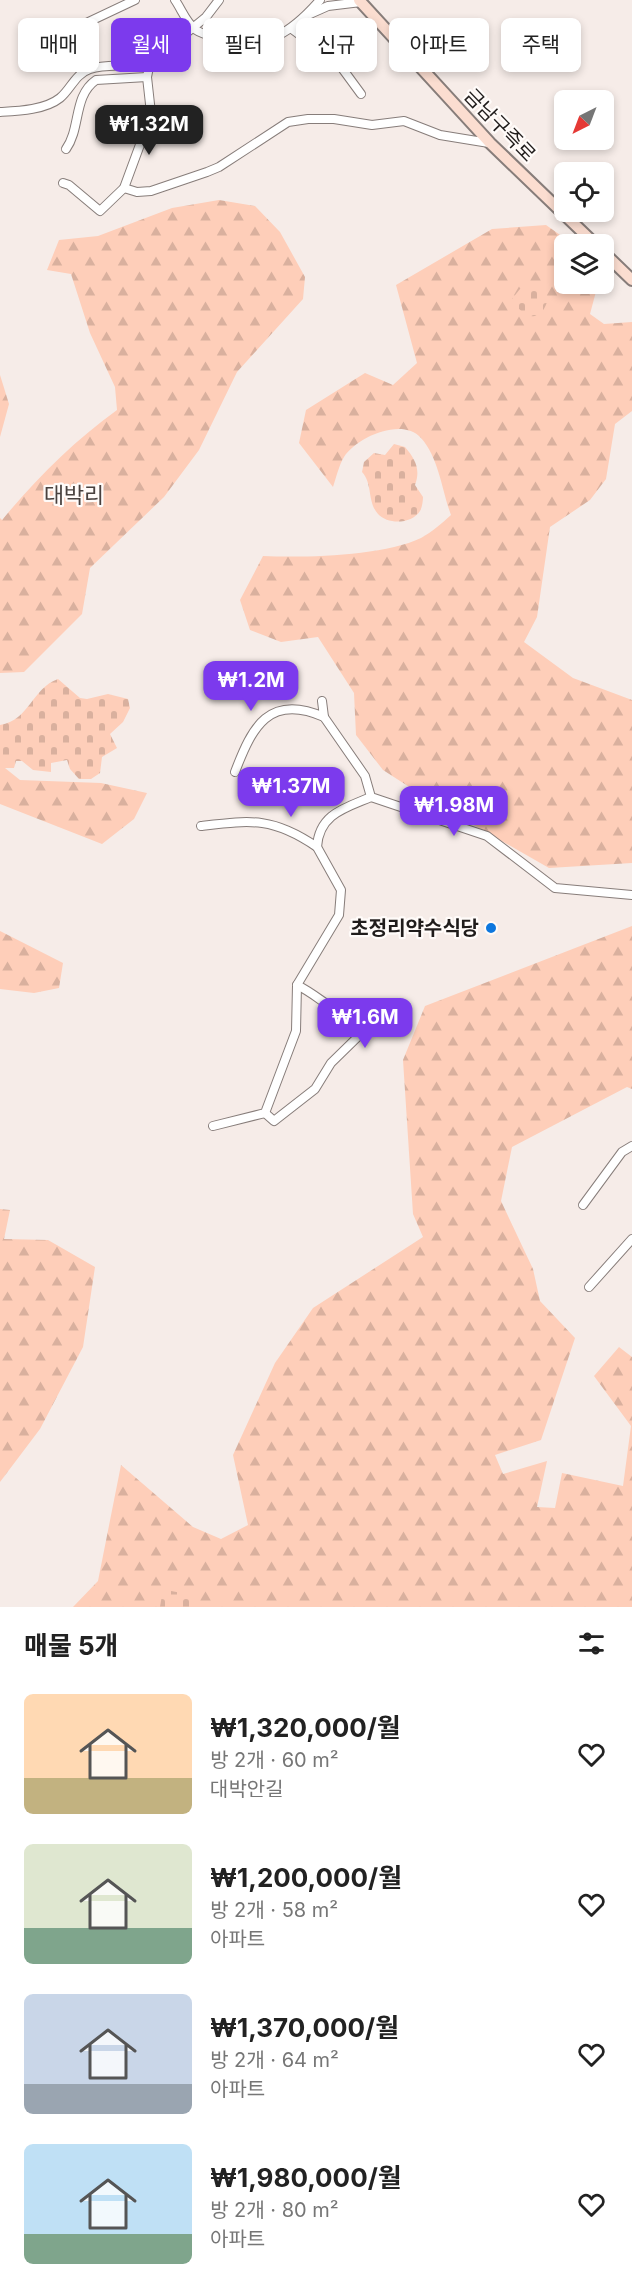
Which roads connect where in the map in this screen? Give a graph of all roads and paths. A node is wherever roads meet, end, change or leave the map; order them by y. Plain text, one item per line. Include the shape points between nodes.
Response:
1 (135, 0) edge
2 (175, 0) edge
3 (219, 0) edge
4 (320, 0) edge
5 (360, 1) edge
6 (307, 15) junction
7 (97, 18) edge
8 (194, 28) junction
9 (292, 29) junction
10 (191, 30) edge
11 (111, 66) edge
12 (149, 72) edge
13 (147, 77) junction
14 (361, 94) dead end
15 (0, 112) edge
16 (490, 143) junction
17 (66, 149) dead end
18 (63, 183) dead end
19 (124, 188) junction
20 (586, 234) edge
21 (614, 263) edge
22 (632, 280) edge
23 (322, 701) dead end
24 (324, 717) junction
25 (235, 772) dead end
26 (371, 797) junction
27 (201, 826) dead end
28 (317, 848) junction
29 (632, 895) edge
30 (297, 985) junction
31 (265, 1113) junction
32 (213, 1126) dead end
33 (632, 1146) edge
34 (583, 1205) dead end
35 (632, 1239) edge
36 (589, 1287) dead end

1 - 7 street
2 - 8 street
3 - 8 street
4 - 6 street
5 - 6 street via 328,6
5 - 16 main road, 금남구즉로
6 - 9 street
8 - 9 street via 249,43 273,39
8 - 10 street
9 - 14 street via 339,64
11 - 15 street via 86,70 60,98 32,109
12 - 13 street
13 - 17 street via 96,80 90,84 81,98 72,140
13 - 19 street via 152,112
16 - 19 street via 440,135 404,121 372,125 326,119 288,122 219,167 170,185 137,192
16 - 20 main road, 금남구즉로
18 - 19 street via 100,211
21 - 22 main road
23 - 24 street
24 - 25 street via 308,710 282,711 264,717 246,742
24 - 26 street via 365,776
26 - 28 street via 332,813 318,836
26 - 29 street via 487,836 555,888
27 - 28 street via 250,820 272,824 301,836
28 - 30 street via 341,890 339,915
30 - 31 street via 296,1032
30 - 31 street via 344,1016 375,1012 374,1021 331,1063 315,1089 274,1121
31 - 32 street
33 - 34 street via 622,1152
35 - 36 street

